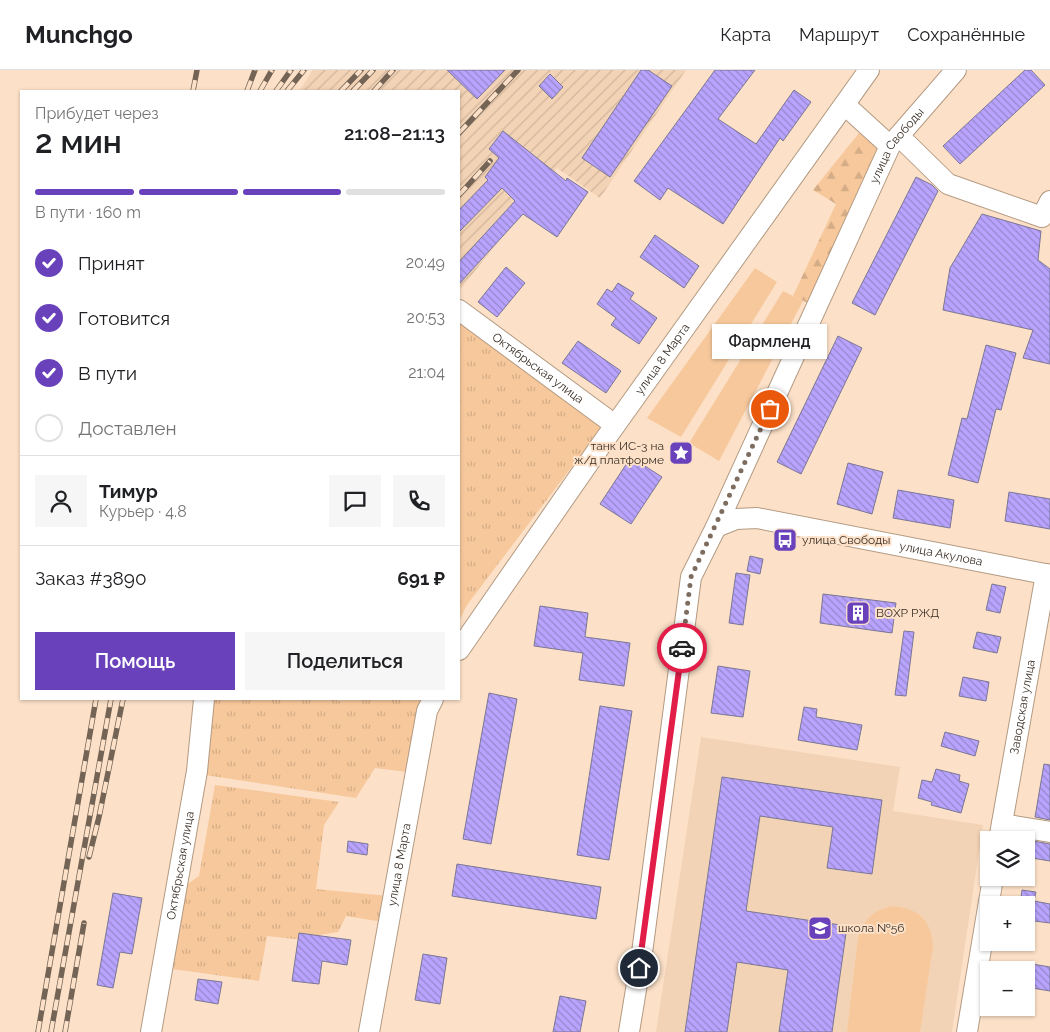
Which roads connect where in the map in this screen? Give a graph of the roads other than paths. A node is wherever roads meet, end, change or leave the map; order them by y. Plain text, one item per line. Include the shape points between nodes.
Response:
1 (869, 70) edge
2 (956, 70) edge
3 (845, 105) junction
4 (895, 141) junction
5 (1050, 201) edge
6 (460, 311) edge
7 (615, 425) junction
8 (716, 527) junction
9 (1048, 575) edge
10 (460, 649) edge
11 (204, 700) edge
12 (432, 700) edge
13 (1000, 831) edge
14 (1035, 832) edge
15 (1050, 832) edge
16 (992, 886) edge
17 (151, 1032) edge
18 (369, 1032) edge
19 (629, 1032) edge
20 (967, 1032) edge

1 - 3 street, улица 8 Марта
2 - 4 street, улица Свободы
3 - 4 street
3 - 7 street, улица 8 Марта
4 - 5 street via 948,184 1042,217
4 - 8 street, улица Свободы
6 - 7 street, Октябрьская улица
7 - 10 street, улица 8 Марта
8 - 9 street, улица Акулова via 736,519 757,518
8 - 19 street, улица Свободы via 691,577
9 - 13 street, Заводская улица
11 - 17 street, Октябрьская улица via 197,771
12 - 18 street, улица 8 Марта
14 - 15 street
16 - 20 street

